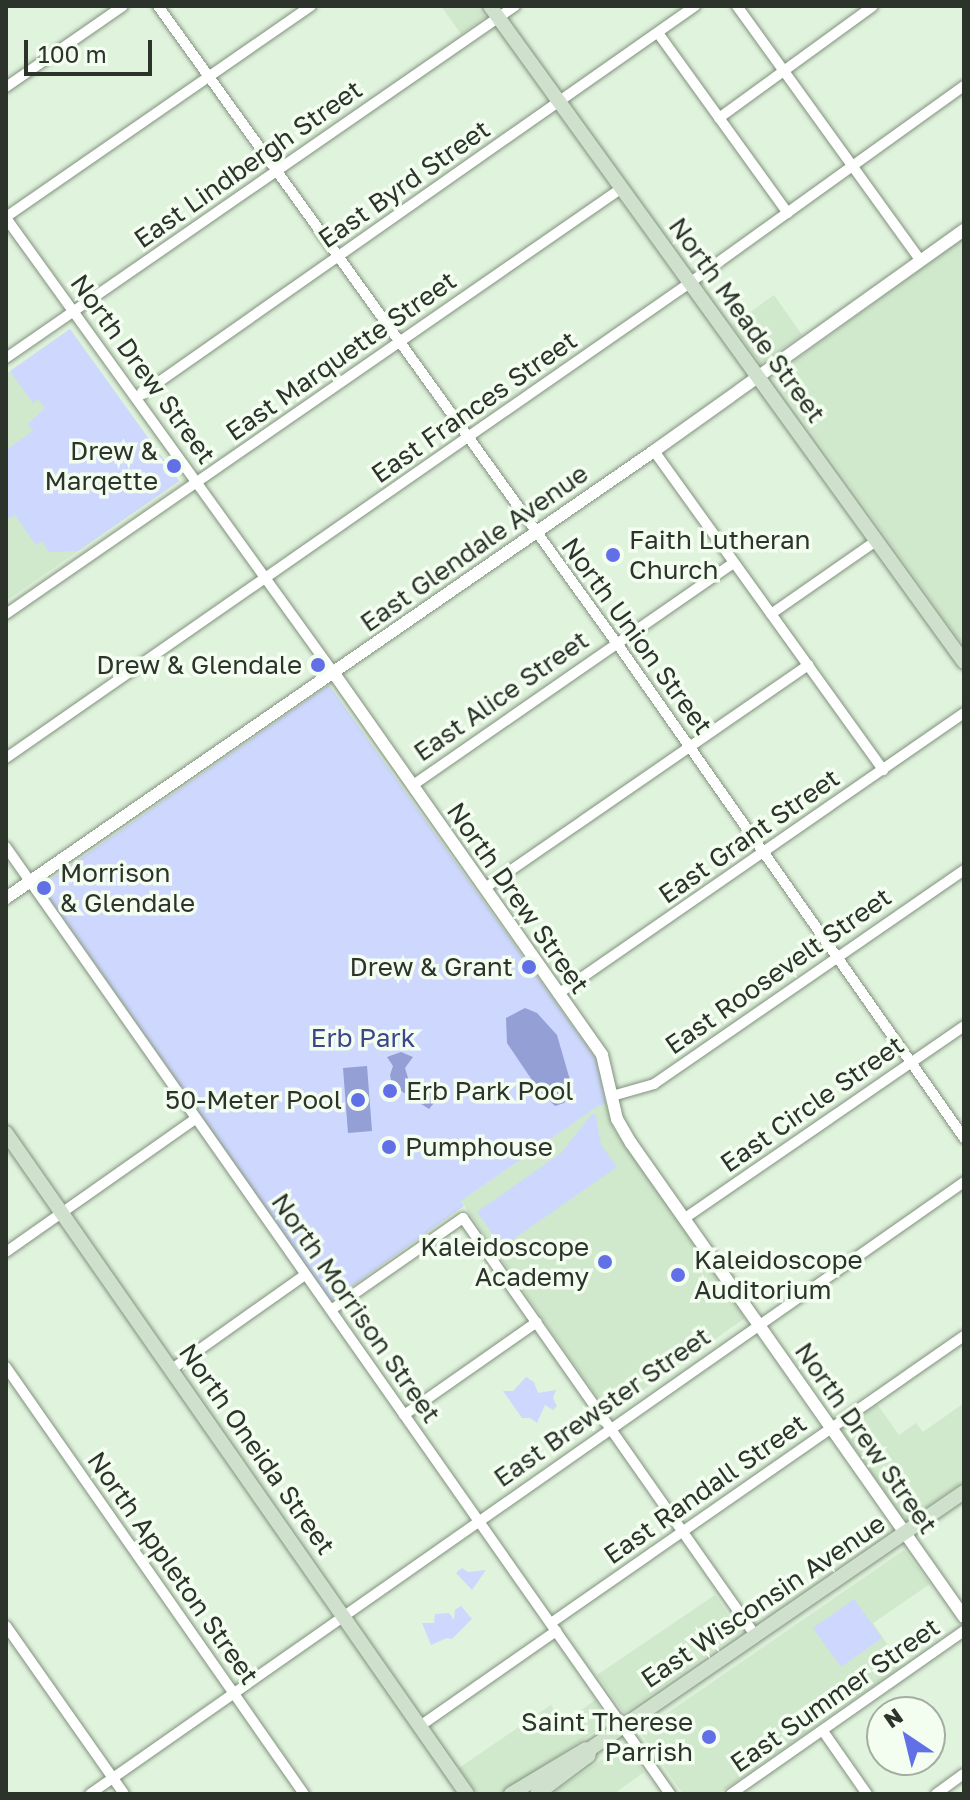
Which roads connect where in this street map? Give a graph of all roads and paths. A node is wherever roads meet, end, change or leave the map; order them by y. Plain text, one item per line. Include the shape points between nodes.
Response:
1 (123, 6) edge
2 (158, 6) edge
3 (311, 6) edge
4 (515, 6) edge
5 (695, 6) edge
6 (737, 6) edge
7 (873, 6) edge
8 (495, 12) edge
9 (658, 33) junction
10 (783, 71) junction
11 (208, 77) junction
12 (964, 86) edge
13 (6, 87) edge
14 (560, 103) junction
15 (719, 118) junction
16 (853, 167) junction
17 (277, 172) junction
18 (622, 188) junction
19 (788, 213) junction
20 (6, 218) edge
21 (964, 230) edge
22 (338, 257) junction
23 (921, 261) junction
24 (691, 282) junction
25 (74, 311) junction
26 (400, 342) junction
27 (6, 358) edge
28 (759, 377) junction
29 (136, 398) junction
30 (467, 438) junction
31 (654, 451) junction
32 (197, 482) junction
33 (535, 533) junction
34 (876, 541) junction
35 (734, 563) junction
36 (266, 579) junction
37 (6, 614) edge
38 (771, 614) junction
39 (617, 644) junction
40 (964, 662) edge
41 (808, 665) junction
42 (333, 672) junction
43 (964, 713) edge
44 (690, 747) junction
45 (6, 758) edge
46 (883, 770) junction
47 (413, 785) junction
48 (6, 847) edge
49 (764, 852) junction
50 (964, 870) edge
51 (30, 882) junction
52 (485, 888) junction
53 (6, 898) edge
54 (838, 957) junction
55 (558, 994) junction
56 (964, 1026) edge
57 (911, 1063) junction
58 (612, 1096) junction
59 (195, 1119) junction
60 (6, 1133) edge
61 (964, 1138) edge
62 (964, 1182) edge
63 (62, 1213) junction
64 (685, 1218) junction
65 (6, 1252) edge
66 (305, 1275) junction
67 (331, 1310) junction
68 (537, 1322) junction
69 (759, 1325) junction
70 (964, 1336) edge
71 (6, 1367) edge
72 (172, 1369) junction
73 (404, 1415) junction
74 (831, 1427) junction
75 (610, 1428) junction
76 (964, 1492) edge
77 (478, 1520) junction
78 (682, 1532) junction
79 (906, 1532) junction
80 (343, 1614) junction
81 (964, 1617) edge
82 (6, 1626) edge
83 (554, 1627) junction
84 (964, 1631) edge
85 (755, 1635) junction
86 (233, 1692) junction
87 (420, 1726) junction
88 (623, 1727) junction
89 (823, 1731) junction
90 (590, 1749) junction
91 (964, 1774) edge
92 (112, 1778) junction
93 (90, 1794) edge
94 (124, 1794) edge
95 (304, 1794) edge
96 (467, 1794) edge
97 (511, 1794) edge
98 (537, 1794) edge
99 (670, 1794) edge
100 (731, 1794) edge
101 (867, 1794) edge
102 (936, 1794) edge

1 - 13 street
2 - 11 street, North Union Street
3 - 11 street
4 - 8 street, East Lindbergh Street
5 - 9 street, East Byrd Street
6 - 10 street
7 - 10 street
8 - 14 main road, North Meade Street
8 - 17 street, East Lindbergh Street
9 - 14 street, East Byrd Street
9 - 15 street
10 - 15 street
10 - 16 street
11 - 17 street, North Union Street
11 - 20 street
12 - 16 street, East Frances Street
14 - 18 main road, North Meade Street
14 - 22 street, East Byrd Street
15 - 19 street
16 - 19 street, East Frances Street
16 - 23 street
17 - 22 street, North Union Street
17 - 25 street, East Lindbergh Street
18 - 24 main road, North Meade Street
18 - 26 street, East Marquette Street
19 - 24 street, East Frances Street
20 - 25 street, North Drew Street
21 - 23 street, East Glendale Avenue
22 - 26 street, North Union Street
22 - 29 street, East Byrd Street
23 - 28 street, East Glendale Avenue
24 - 28 main road, North Meade Street
24 - 30 street, East Frances Street
25 - 27 street, East Lindbergh Street
25 - 29 street, North Drew Street
26 - 30 street, North Union Street
26 - 32 street, East Marquette Street
28 - 31 street, East Glendale Avenue
28 - 34 main road, North Meade Street
29 - 32 street, North Drew Street
30 - 33 street, North Union Street
30 - 36 street, East Frances Street
31 - 33 street, East Glendale Avenue
31 - 35 street
32 - 36 street, North Drew Street
32 - 37 street, East Marquette Street
33 - 39 street, North Union Street
33 - 42 street, East Glendale Avenue
34 - 38 street
34 - 40 main road, North Meade Street
35 - 38 street
35 - 39 street, East Alice Street
36 - 42 street, North Drew Street
36 - 45 street, East Frances Street
38 - 41 street
39 - 44 street, North Union Street
39 - 47 street, East Alice Street
41 - 44 street
41 - 46 street
42 - 47 street, North Drew Street
42 - 51 street, East Glendale Avenue
43 - 46 street, East Grant Street
44 - 49 street, North Union Street
44 - 52 street
46 - 49 street, East Grant Street
47 - 52 street, North Drew Street
48 - 51 street, North Morrison Street
49 - 54 street, North Union Street
49 - 55 street, East Grant Street
50 - 54 street, East Roosevelt Street
51 - 53 street, East Glendale Avenue
51 - 59 street, North Morrison Street
52 - 55 street, North Drew Street
54 - 57 street, North Union Street
54 - 58 street, East Roosevelt Street via 648,1088
55 - 58 street, North Drew Street via 602,1055
56 - 57 street, East Circle Street
57 - 61 street, North Union Street
57 - 64 street, East Circle Street
58 - 64 street, North Drew Street via 621,1128
59 - 63 street
59 - 66 street, North Morrison Street
60 - 63 main road, North Oneida Street
62 - 69 street, East Brewster Street
63 - 65 street
63 - 72 main road, North Oneida Street
64 - 69 street, North Drew Street
66 - 67 street, North Morrison Street
66 - 72 street
67 - 68 street via 463,1218
67 - 73 street, North Morrison Street
68 - 73 street
68 - 75 street
69 - 74 street, North Drew Street
69 - 75 street, East Brewster Street
70 - 74 street, East Randall Street
71 - 86 street, North Appleton Street
72 - 80 main road, North Oneida Street
73 - 77 street, North Morrison Street
74 - 78 street, East Randall Street
74 - 79 street, North Drew Street
75 - 77 street, East Brewster Street
75 - 78 street
76 - 79 main road, East Wisconsin Avenue
77 - 80 street, East Brewster Street
77 - 83 street, North Morrison Street
78 - 83 street, East Randall Street
78 - 85 street
79 - 81 street, North Drew Street
79 - 85 main road, East Wisconsin Avenue
80 - 86 street, East Brewster Street
80 - 87 main road, North Oneida Street
82 - 92 street
83 - 87 street, East Randall Street
83 - 88 street, North Morrison Street
84 - 89 street, East Summer Street
85 - 88 main road, East Wisconsin Avenue
86 - 92 street, East Brewster Street
86 - 95 street, North Appleton Street
87 - 96 main road, North Oneida Street
88 - 90 main road, East Wisconsin Avenue
88 - 99 street, North Morrison Street
89 - 100 street, East Summer Street
89 - 101 street
90 - 97 main road, East Wisconsin Avenue
90 - 98 main road, East Wisconsin Avenue via 588,1756
91 - 102 street
92 - 93 street, East Brewster Street
92 - 94 street

